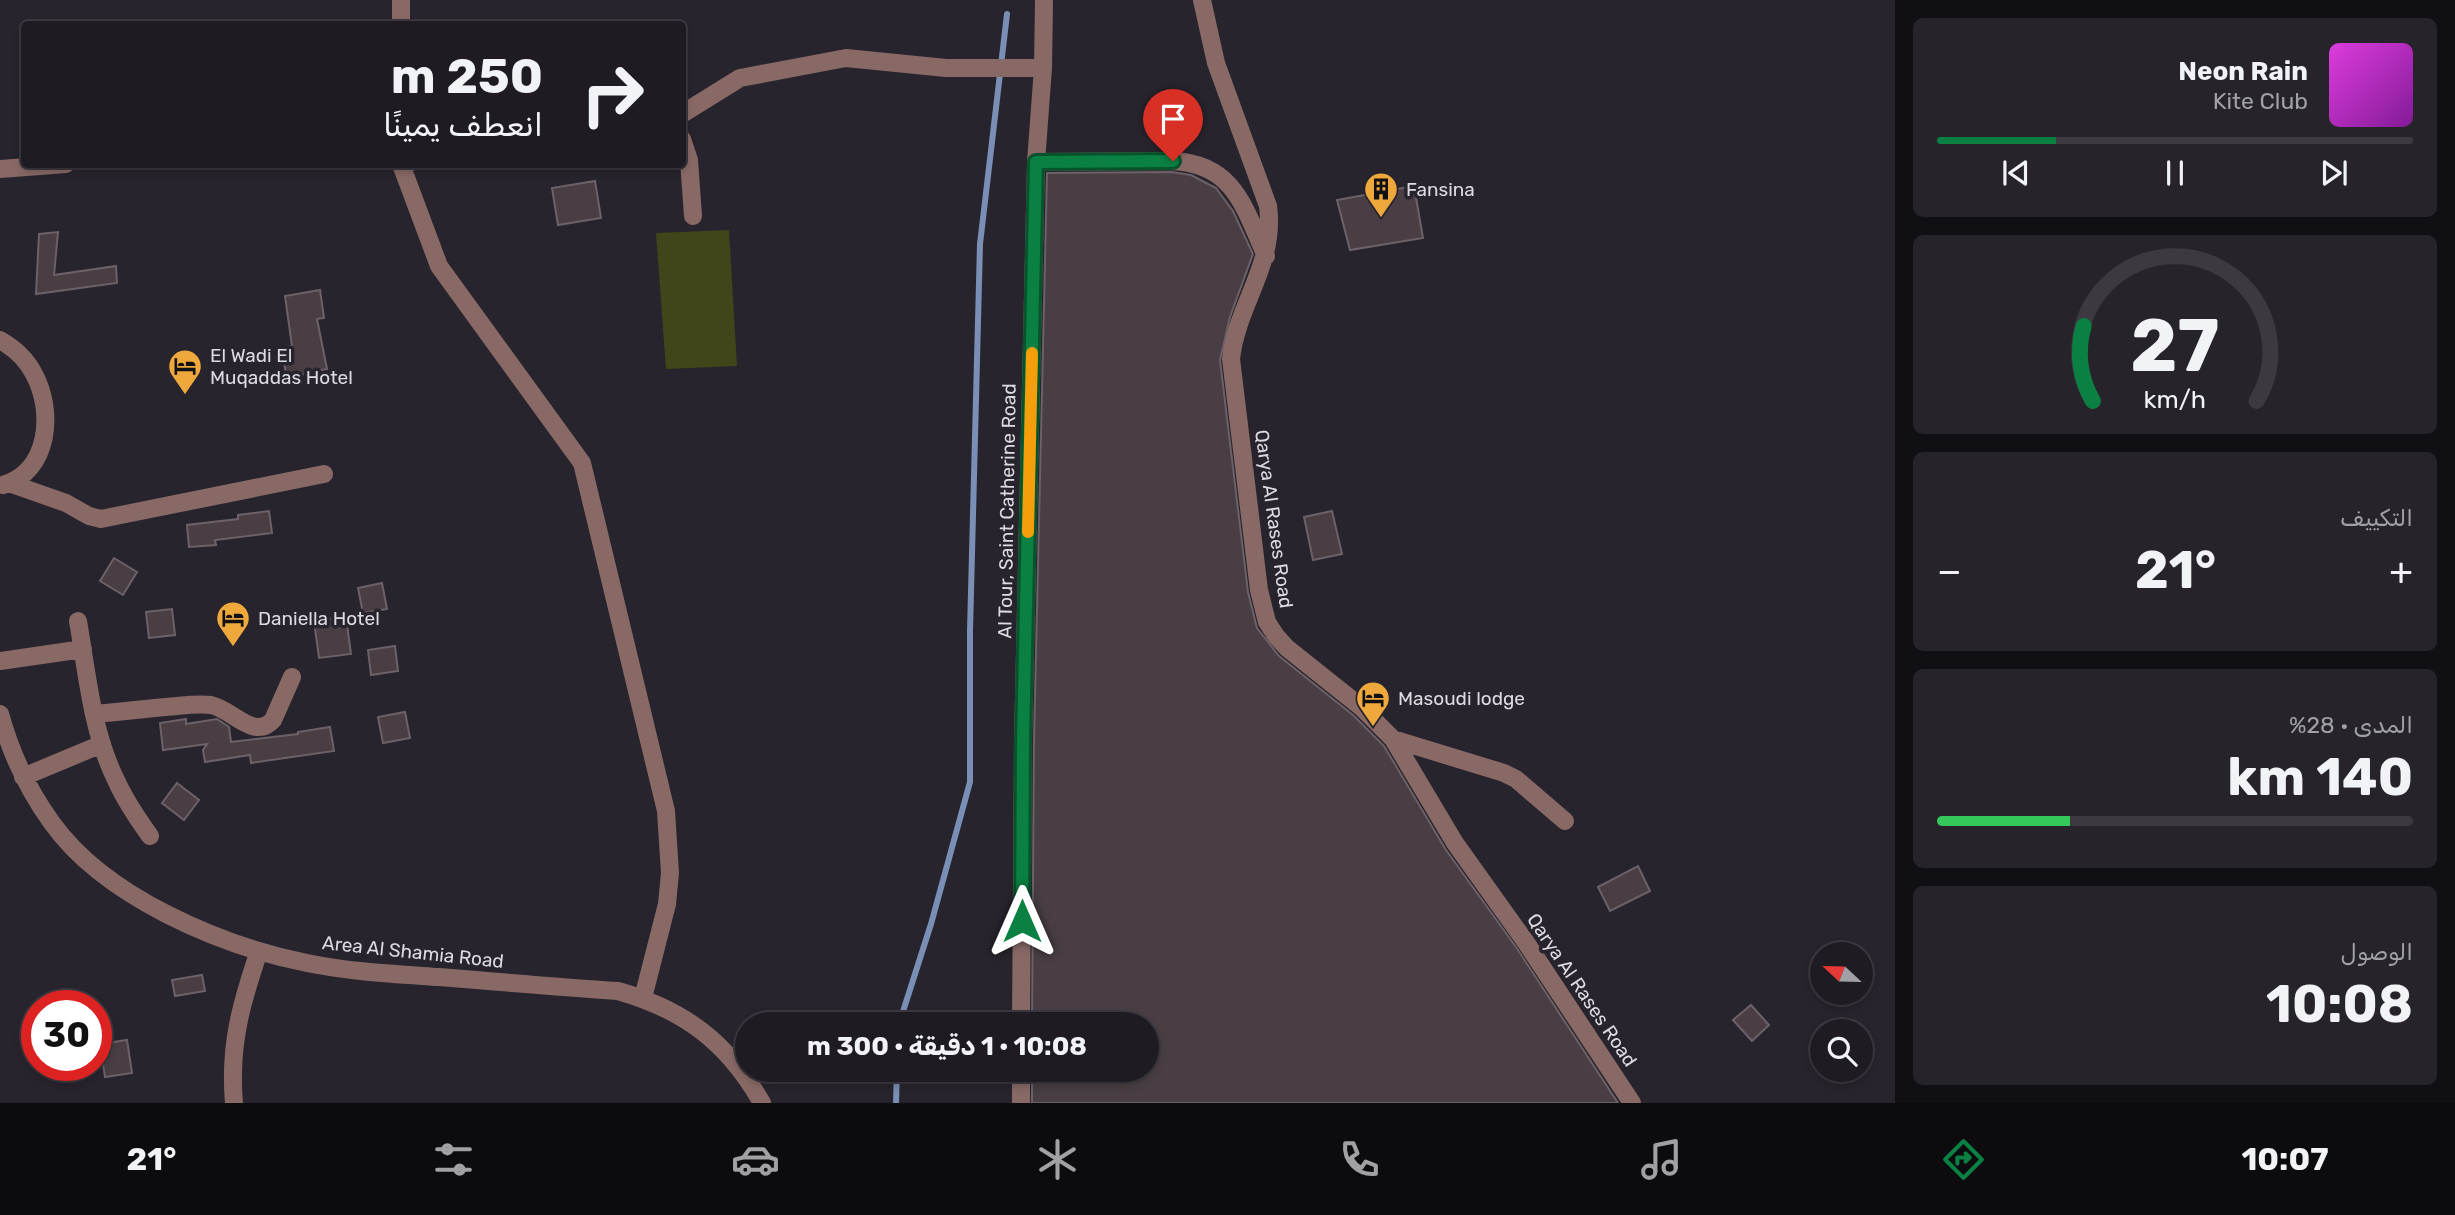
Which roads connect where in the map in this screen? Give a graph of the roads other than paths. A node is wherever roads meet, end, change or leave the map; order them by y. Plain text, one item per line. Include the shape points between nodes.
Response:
1 (401, 0) edge
2 (1044, 0) edge
3 (1202, 0) edge
4 (401, 21) edge
5 (1043, 68) junction
6 (686, 112) edge
7 (686, 151) edge
8 (1036, 162) junction
9 (21, 167) edge
10 (405, 168) edge
11 (0, 169) edge
12 (693, 216) dead end
13 (1265, 256) junction
14 (0, 340) edge
15 (324, 474) dead end
16 (4, 484) edge
17 (78, 621) dead end
18 (83, 649) junction
19 (0, 662) edge
20 (292, 677) dead end
21 (0, 714) edge
22 (95, 714) junction
23 (1393, 739) junction
24 (102, 744) junction
25 (23, 777) junction
26 (1565, 821) dead end
27 (150, 836) dead end
28 (259, 951) junction
29 (643, 998) junction
30 (1021, 1012) edge
31 (1021, 1082) edge
32 (234, 1103) edge
33 (762, 1103) edge
34 (1021, 1103) edge
35 (1632, 1103) edge

1 - 4 street
2 - 5 street, Al Tour, Saint Catherine Road
3 - 13 street, Qarya Al Rases Road via 1216,63 1268,206 1270,239
5 - 6 street via 946,68 846,58 740,78
5 - 8 street, Al Tour, Saint Catherine Road
7 - 12 street
8 - 13 street via 1173,161 1204,166 1240,197
8 - 30 street, Al Tour, Saint Catherine Road
9 - 11 street
10 - 29 street via 439,266 582,463 670,842 667,904
13 - 23 street, Qarya Al Rases Road via 1236,332 1231,359 1262,606 1267,622 1287,648 1362,707
14 - 16 street via 34,373 46,410 35,461
15 - 16 street via 102,519
17 - 18 street
18 - 19 street
18 - 22 street
20 - 22 street via 273,720 261,729 221,708 202,704
21 - 25 street, Area Al Shamia Road
22 - 24 street
23 - 26 street via 1504,773
23 - 35 street, Qarya Al Rases Road via 1455,843
24 - 25 street
24 - 27 street via 115,779
25 - 28 street, Area Al Shamia Road via 54,825 93,866 139,899 198,929
28 - 29 street, Area Al Shamia Road via 355,971 618,991
28 - 32 street via 233,1049
29 - 33 street, Area Al Shamia Road via 703,1031 728,1054
31 - 34 street

